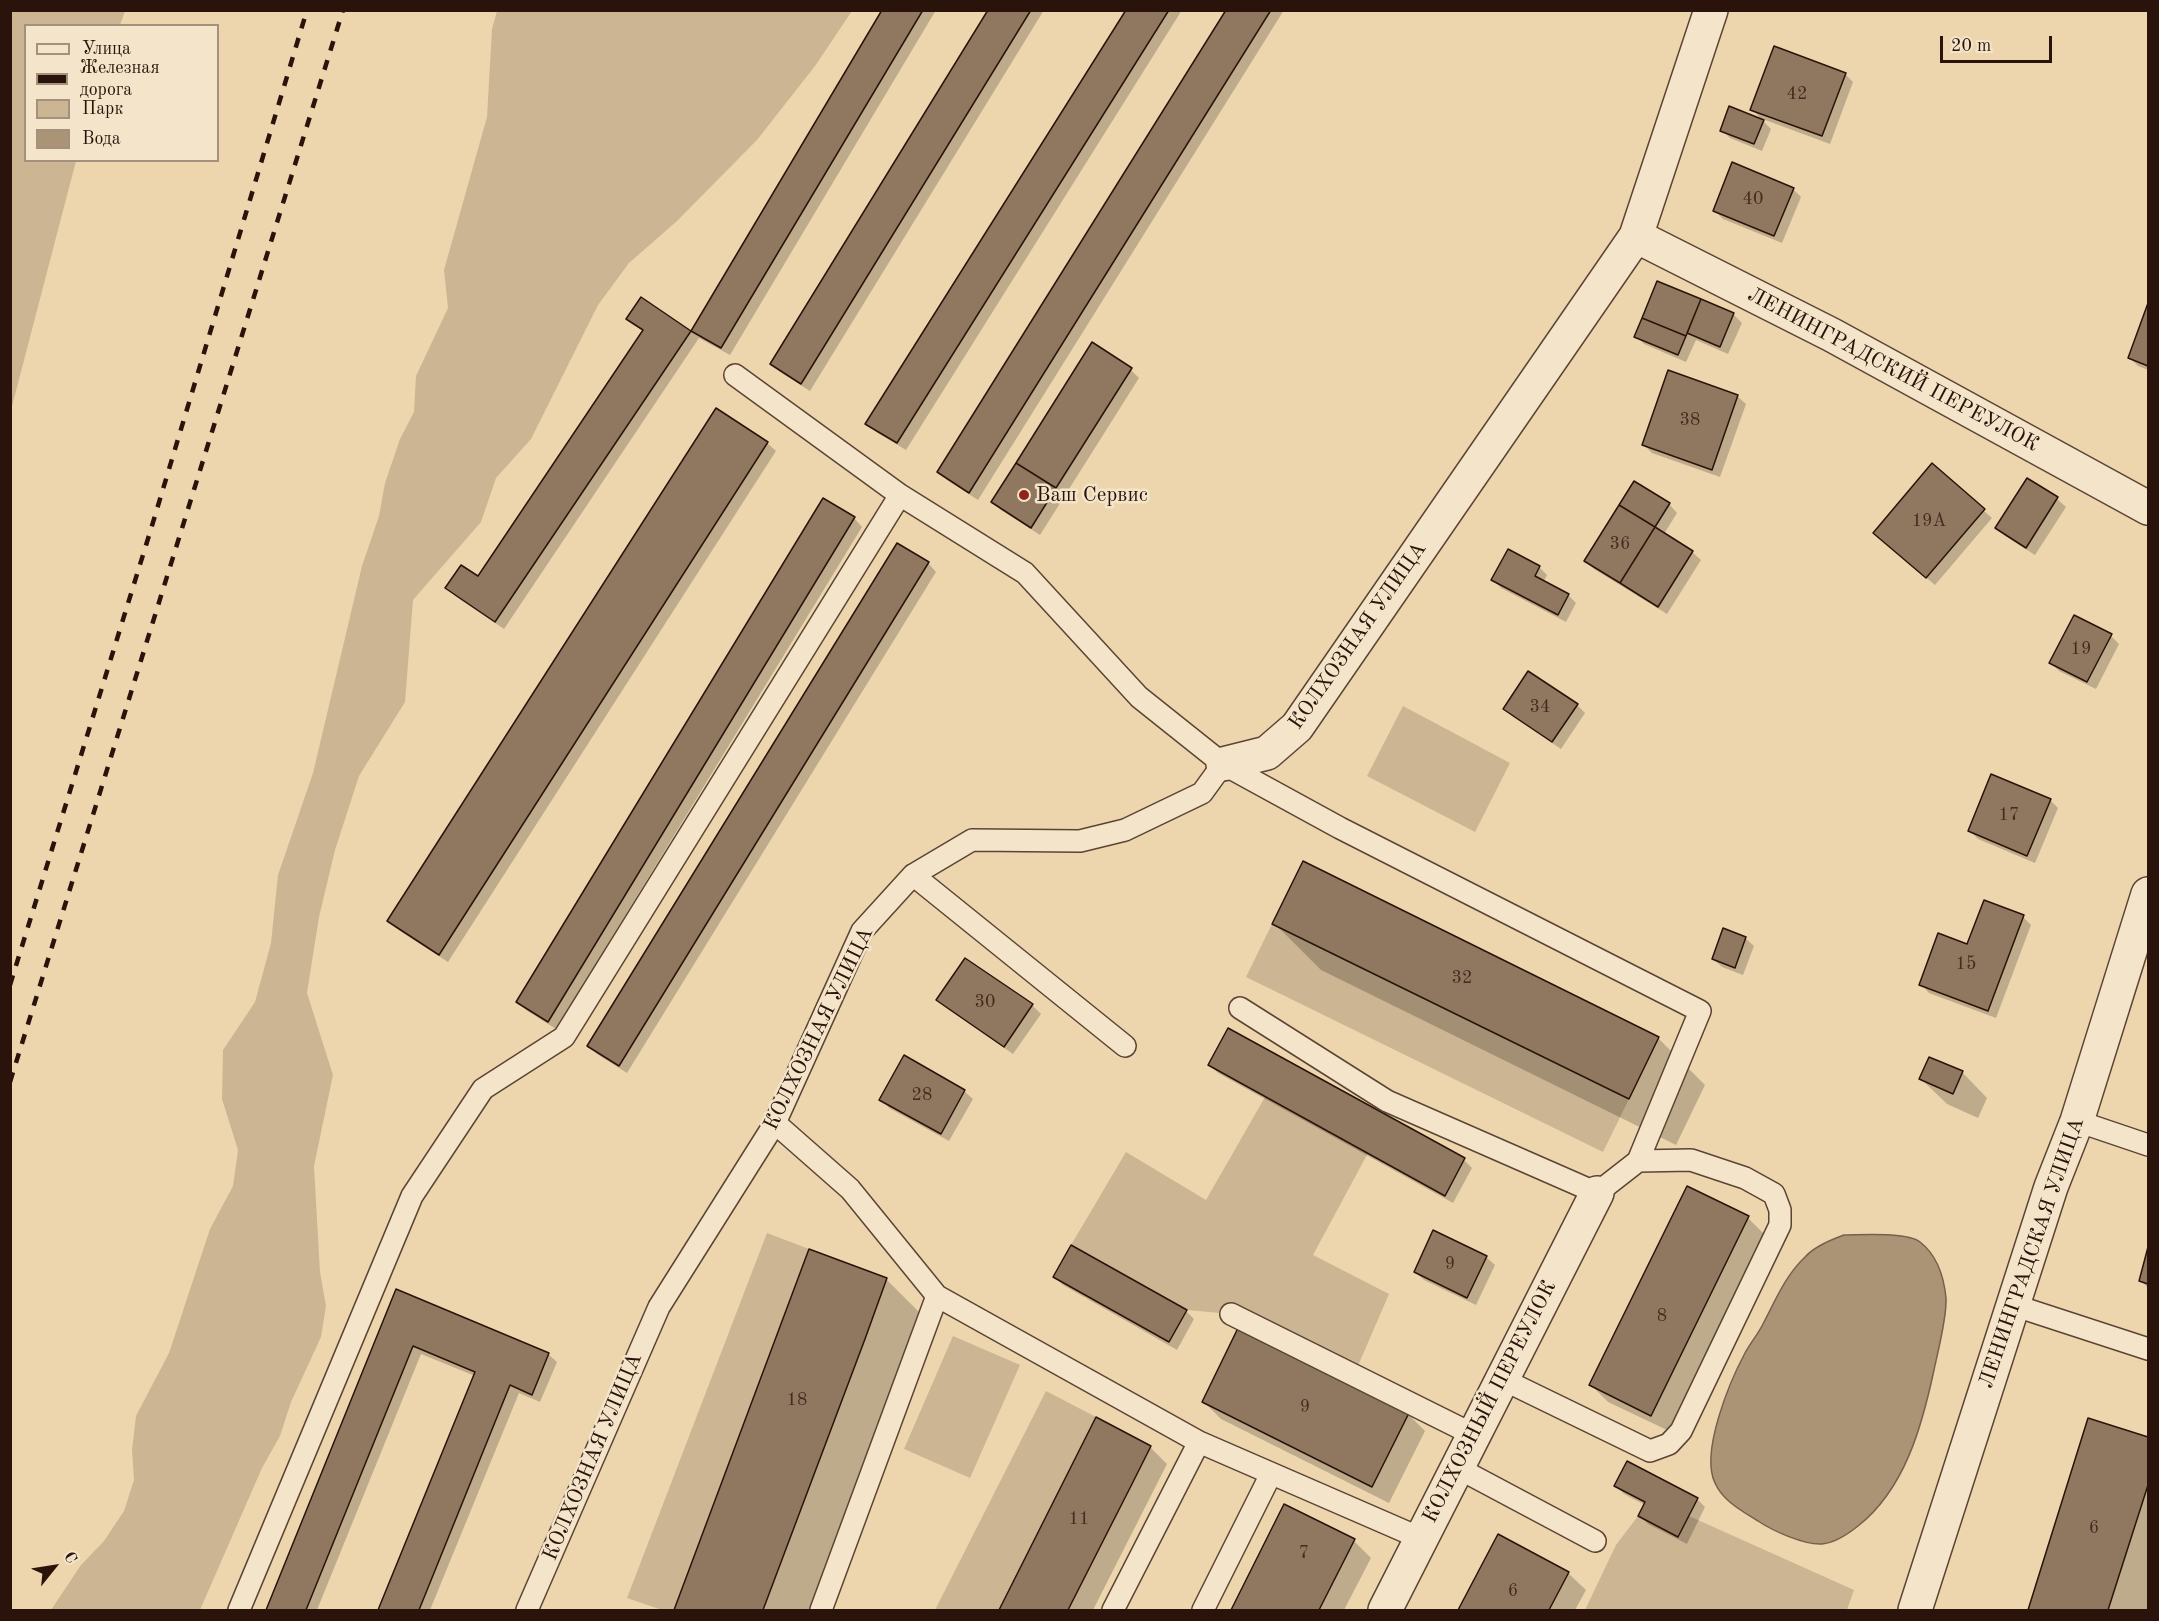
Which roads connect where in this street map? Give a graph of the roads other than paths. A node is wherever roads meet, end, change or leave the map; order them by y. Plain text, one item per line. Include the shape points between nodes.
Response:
1 (1711, 10) edge
2 (1636, 236) junction
3 (735, 375) dead end
4 (900, 495) junction
5 (2148, 508) edge
6 (1223, 764) junction
7 (913, 875) junction
8 (2148, 894) edge
9 (1240, 1008) dead end
10 (1125, 1046) dead end
11 (2077, 1121) junction
12 (775, 1123) junction
13 (2148, 1145) edge
14 (1638, 1161) junction
15 (1597, 1194) junction
16 (937, 1296) junction
17 (2013, 1305) junction
18 (1232, 1314) dead end
19 (2148, 1349) edge
20 (1502, 1379) junction
21 (1474, 1435) junction
22 (1199, 1442) junction
23 (1456, 1467) junction
24 (1271, 1474) junction
25 (1420, 1538) junction
26 (1595, 1541) dead end
27 (239, 1611) edge
28 (527, 1611) edge
29 (821, 1611) edge
30 (1113, 1611) edge
31 (1203, 1611) edge
32 (1385, 1611) edge
33 (1915, 1611) edge

1 - 2 street, КОЛХОЗНАЯ УЛИЦА
2 - 5 street, ЛЕНИНГРАДСКИЙ ПЕРЕУЛОК via 1832,335
2 - 6 street, КОЛХОЗНАЯ УЛИЦА via 1297,727 1267,753
3 - 4 lane
4 - 6 lane via 1025,573 1138,697
4 - 27 lane via 564,1037 483,1089 412,1196
6 - 7 lane, КОЛХОЗНАЯ УЛИЦА via 1202,793 1125,830 1080,841 972,840
6 - 14 lane via 1340,828 1700,1011
7 - 10 lane
7 - 12 lane, КОЛХОЗНАЯ УЛИЦА via 862,932
8 - 11 street, ЛЕНИНГРАДСКАЯ УЛИЦА
9 - 15 lane via 1387,1101
11 - 13 lane
11 - 17 street, ЛЕНИНГРАДСКАЯ УЛИЦА
12 - 16 lane via 850,1190
12 - 28 lane, КОЛХОЗНАЯ УЛИЦА via 659,1307
14 - 15 lane
14 - 20 lane via 1691,1160 1745,1178 1774,1194 1780,1210 1780,1224 1681,1431 1668,1444 1650,1451
15 - 20 street, КОЛХОЗНЫЙ ПЕРЕУЛОК
16 - 22 lane
16 - 29 lane
17 - 19 lane
17 - 33 street, ЛЕНИНГРАДСКАЯ УЛИЦА
18 - 21 lane
20 - 21 street, КОЛХОЗНЫЙ ПЕРЕУЛОК
21 - 23 street, КОЛХОЗНЫЙ ПЕРЕУЛОК
22 - 24 lane
22 - 30 lane
23 - 25 street, КОЛХОЗНЫЙ ПЕРЕУЛОК
23 - 26 lane
24 - 25 lane
24 - 31 lane
25 - 32 street, КОЛХОЗНЫЙ ПЕРЕУЛОК

